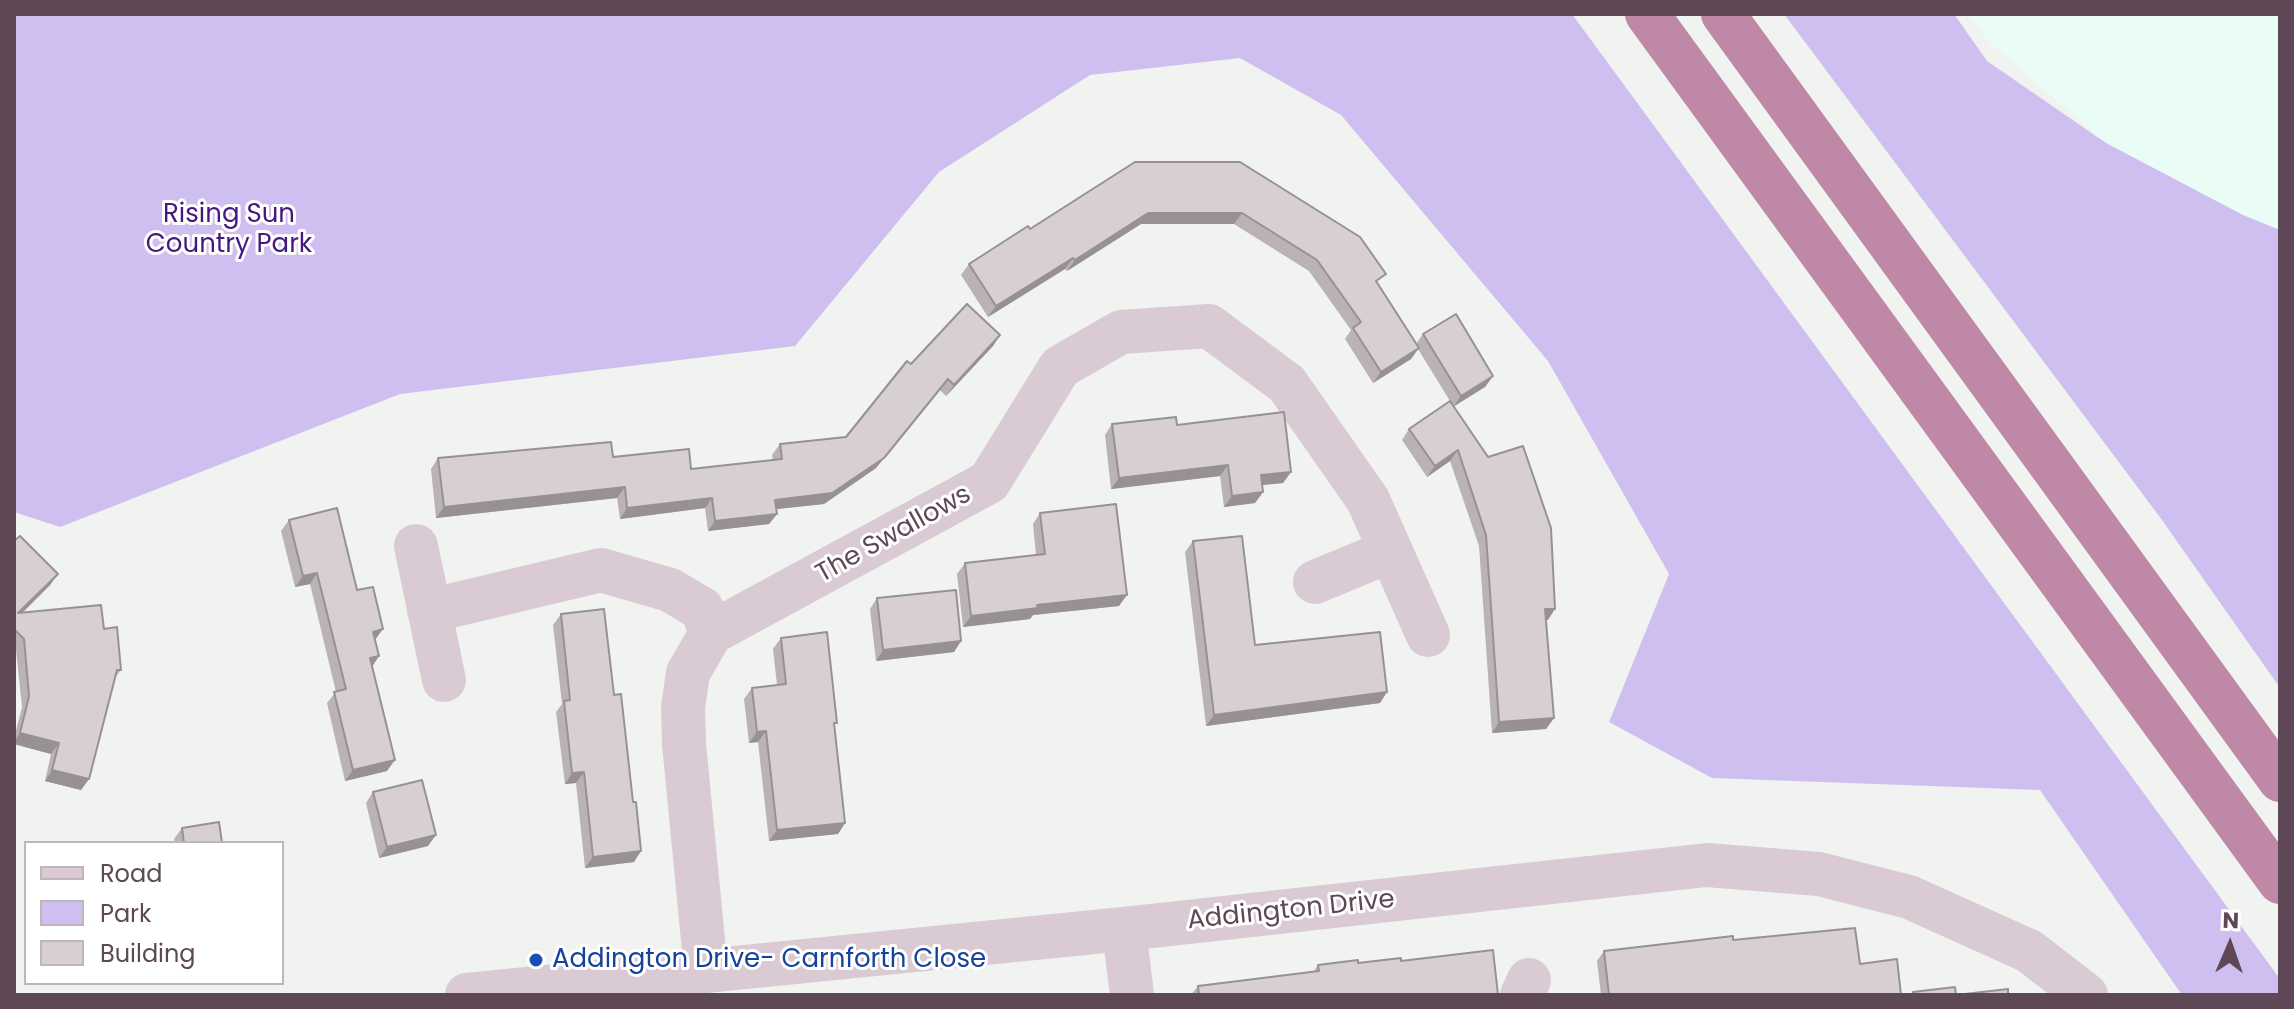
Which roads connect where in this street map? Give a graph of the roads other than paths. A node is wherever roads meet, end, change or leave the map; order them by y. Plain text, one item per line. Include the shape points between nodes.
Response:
1 (1647, 14) edge
2 (1723, 14) edge
3 (416, 546) dead end
4 (1390, 551) junction
5 (1315, 582) dead end
6 (429, 611) junction
7 (711, 633) junction
8 (1428, 635) dead end
9 (444, 680) dead end
10 (2280, 780) edge
11 (2280, 882) edge
12 (1124, 929) junction
13 (706, 971) junction
14 (467, 995) edge
15 (1132, 995) edge
16 (2086, 995) edge

1 - 11 highway
2 - 10 highway
3 - 6 street
4 - 5 street
4 - 7 street, The Swallows via 1368,500 1287,384 1209,326 1121,332 1060,367 989,482
4 - 8 street, The Swallows
6 - 7 street via 601,570 670,590 702,609
6 - 9 street
7 - 13 street via 688,673 683,707
12 - 13 street, Addington Drive
12 - 15 street
12 - 16 street, Addington Drive via 1707,865 1819,874 1909,897 2029,951
13 - 14 street, Addington Drive

